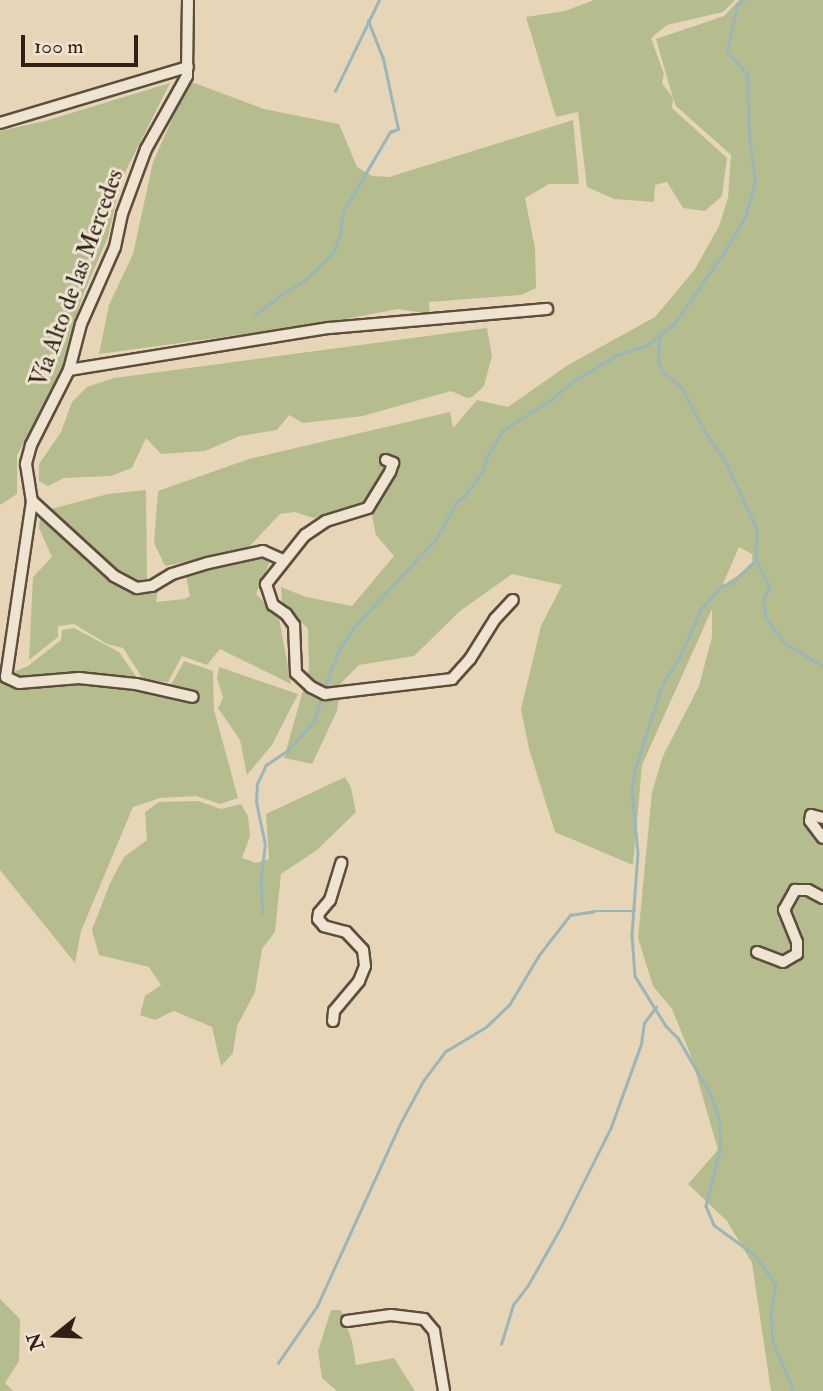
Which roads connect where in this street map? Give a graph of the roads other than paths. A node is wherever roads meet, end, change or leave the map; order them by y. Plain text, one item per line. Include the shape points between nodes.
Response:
1 (188, 0) edge
2 (188, 67) junction
3 (0, 123) edge
4 (547, 309) dead end
5 (69, 369) junction
6 (386, 460) dead end
7 (32, 500) junction
8 (283, 560) junction
9 (513, 600) dead end
10 (193, 697) dead end
11 (823, 818) edge
12 (823, 838) edge
13 (341, 863) dead end
14 (823, 898) edge
15 (757, 952) dead end
16 (333, 1021) dead end
17 (347, 1321) dead end
18 (444, 1391) edge

1 - 2 street, Vía Alto de las Mercedes
2 - 3 street
2 - 5 street, Vía Alto de las Mercedes via 146,149 115,247 81,324
4 - 5 street via 329,328
5 - 7 street, Vía Alto de las Mercedes via 31,445 26,464
6 - 8 street via 393,463 390,472 368,508 326,521 297,542
7 - 8 street via 114,576 137,588 208,563 263,551
7 - 10 street, Vía Alto de las Mercedes via 6,677 19,683 79,678 136,684
8 - 9 street via 266,584 268,596 294,625 296,673 325,694 452,679
11 - 12 street via 811,815 810,821
13 - 16 street via 330,900 318,919 324,926 346,932 363,950 365,966 359,981 334,1011
14 - 15 street via 808,890 795,890 784,910 797,954 783,962
17 - 18 street via 391,1315 424,1320 434,1331

